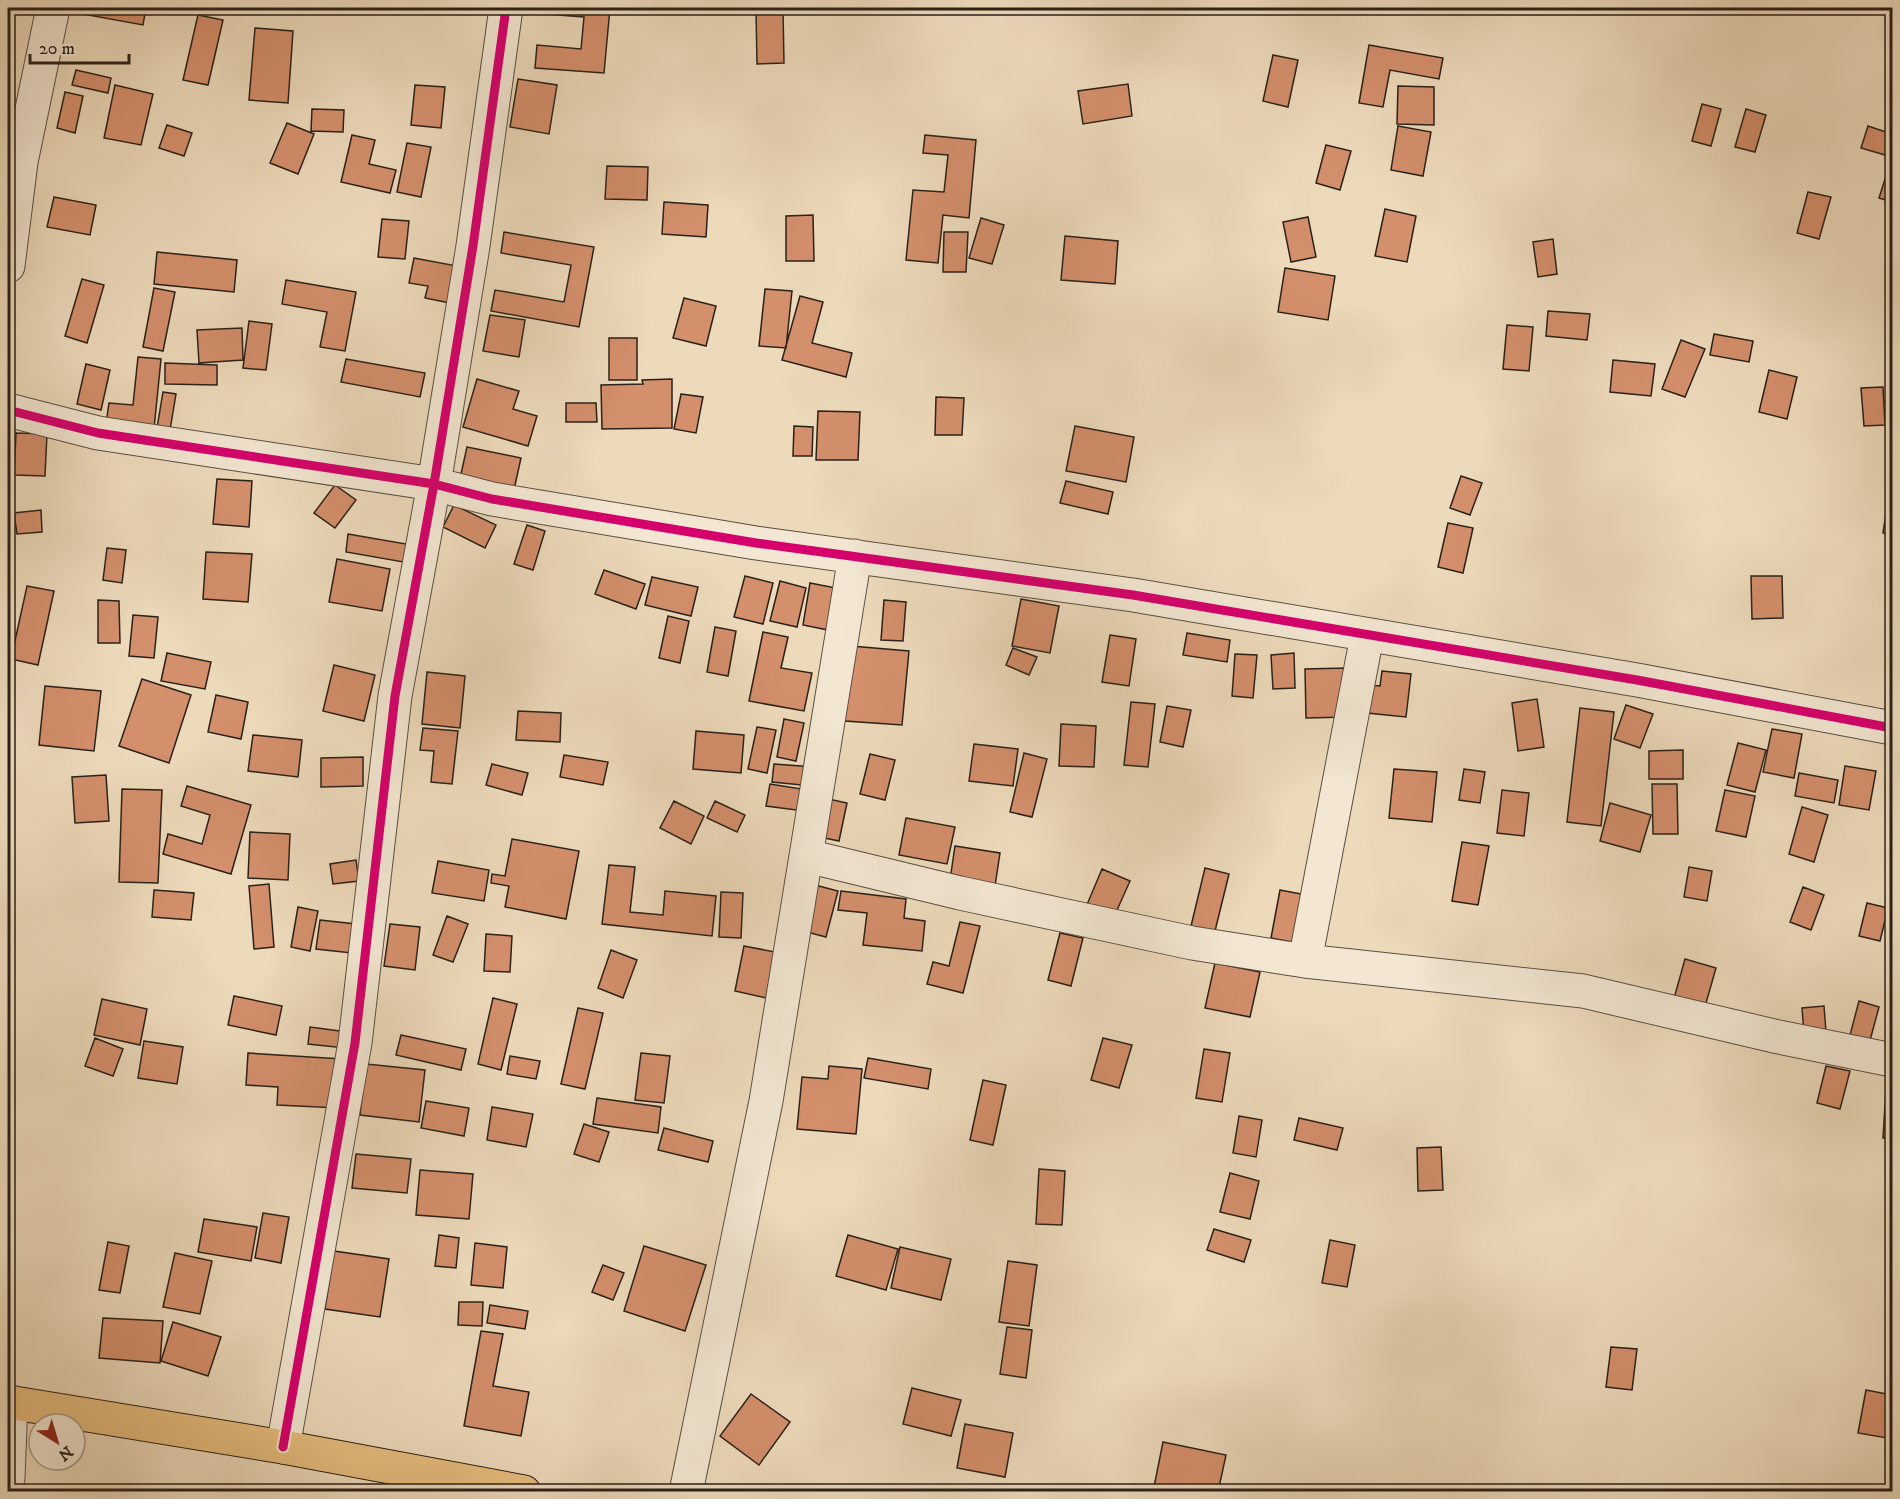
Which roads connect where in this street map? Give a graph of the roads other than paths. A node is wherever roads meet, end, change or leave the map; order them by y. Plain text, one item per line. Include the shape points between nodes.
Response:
1 (53, 8) edge
2 (506, 8) edge
3 (8, 266) edge
4 (8, 410) edge
5 (434, 484) junction
6 (855, 556) junction
7 (1367, 636) junction
8 (1893, 728) edge
9 (807, 856) junction
10 (1305, 961) junction
11 (1893, 1060) edge
12 (9, 1402) edge
13 (283, 1447) junction
14 (8, 1478) edge
15 (524, 1491) edge
16 (686, 1491) edge

1 - 3 street via 21,162
2 - 5 street
4 - 5 street via 98,434
5 - 6 street via 492,499
5 - 13 street via 395,696 355,1043
6 - 7 street via 1133,595
6 - 9 street
7 - 8 street via 1637,680
7 - 10 street
9 - 10 street via 1192,943
9 - 16 street via 766,1101
10 - 11 street via 1583,992
12 - 13 main road
12 - 14 street
13 - 15 main road

